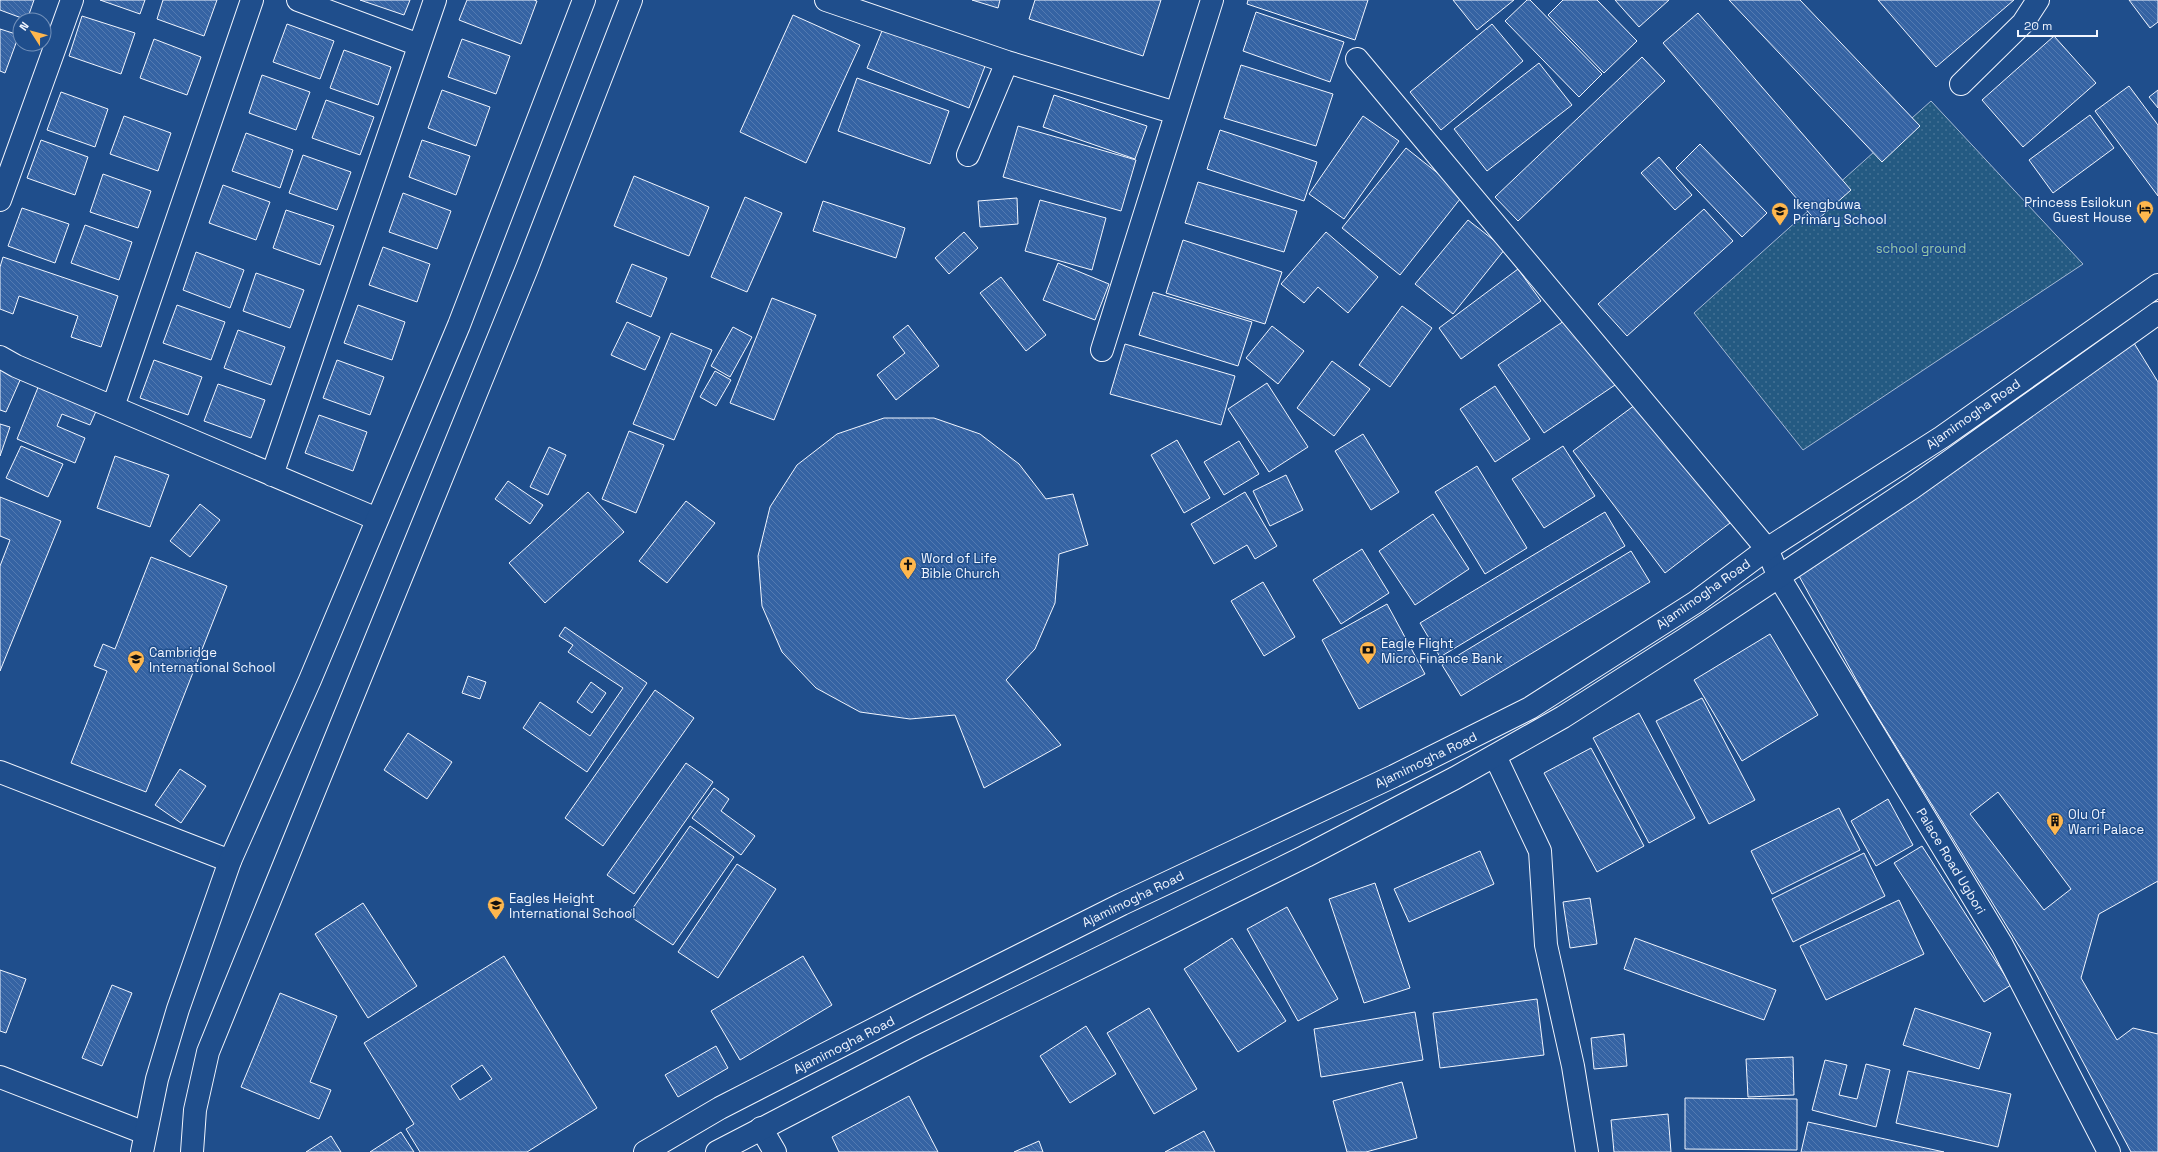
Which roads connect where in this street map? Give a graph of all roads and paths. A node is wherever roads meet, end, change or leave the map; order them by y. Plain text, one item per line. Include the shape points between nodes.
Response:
1 (72, 0) edge
2 (252, 0) edge
3 (298, 0) edge
4 (435, 0) edge
5 (584, 0) edge
6 (631, 0) edge
7 (826, 0) edge
8 (1212, 0) edge
9 (2038, 0) edge
10 (419, 45) junction
11 (1357, 59) dead end
12 (1007, 62) junction
13 (1961, 84) dead end
14 (1176, 113) junction
15 (968, 155) dead end
16 (0, 200) edge
17 (2158, 285) edge
18 (2158, 313) edge
19 (1102, 350) dead end
20 (0, 357) edge
21 (113, 407) junction
22 (272, 475) junction
23 (377, 519) junction
24 (1767, 549) junction
25 (1779, 577) junction
26 (1495, 756) junction
27 (0, 772) edge
28 (230, 861) junction
29 (0, 1077) edge
30 (762, 1128) junction
31 (143, 1142) edge
32 (192, 1152) edge
33 (645, 1152) edge
34 (717, 1152) edge
35 (775, 1152) edge
36 (1587, 1152) edge
37 (2109, 1152) edge

1 - 16 main road
2 - 21 main road
3 - 10 main road
4 - 10 main road
5 - 23 main road via 458,325
6 - 32 main road via 521,282 208,1052 195,1110
7 - 12 main road
8 - 14 main road
9 - 13 main road via 2023,23
10 - 22 main road
11 - 24 main road, Palace Road Ugbori
12 - 14 main road
12 - 15 main road
14 - 19 main road
17 - 24 main road, Ajamimogha Road via 1942,437
18 - 25 main road, Ajamimogha Road via 1912,488
20 - 21 main road
21 - 22 main road
22 - 23 main road
23 - 28 main road via 310,680
24 - 25 main road, Palace Road Ugbori
24 - 33 main road, Ajamimogha Road via 1696,602 1530,708 1394,776 1122,904 720,1108
25 - 26 main road, Ajamimogha Road via 1569,713
25 - 37 main road, Palace Road Ugbori via 2002,945
26 - 30 main road, Ajamimogha Road via 1306,856 918,1047
26 - 36 main road via 1540,851 1546,945 1573,1066
27 - 28 main road
28 - 31 main road via 178,1009 157,1079
29 - 31 main road
30 - 34 main road, Ajamimogha Road
30 - 35 main road

